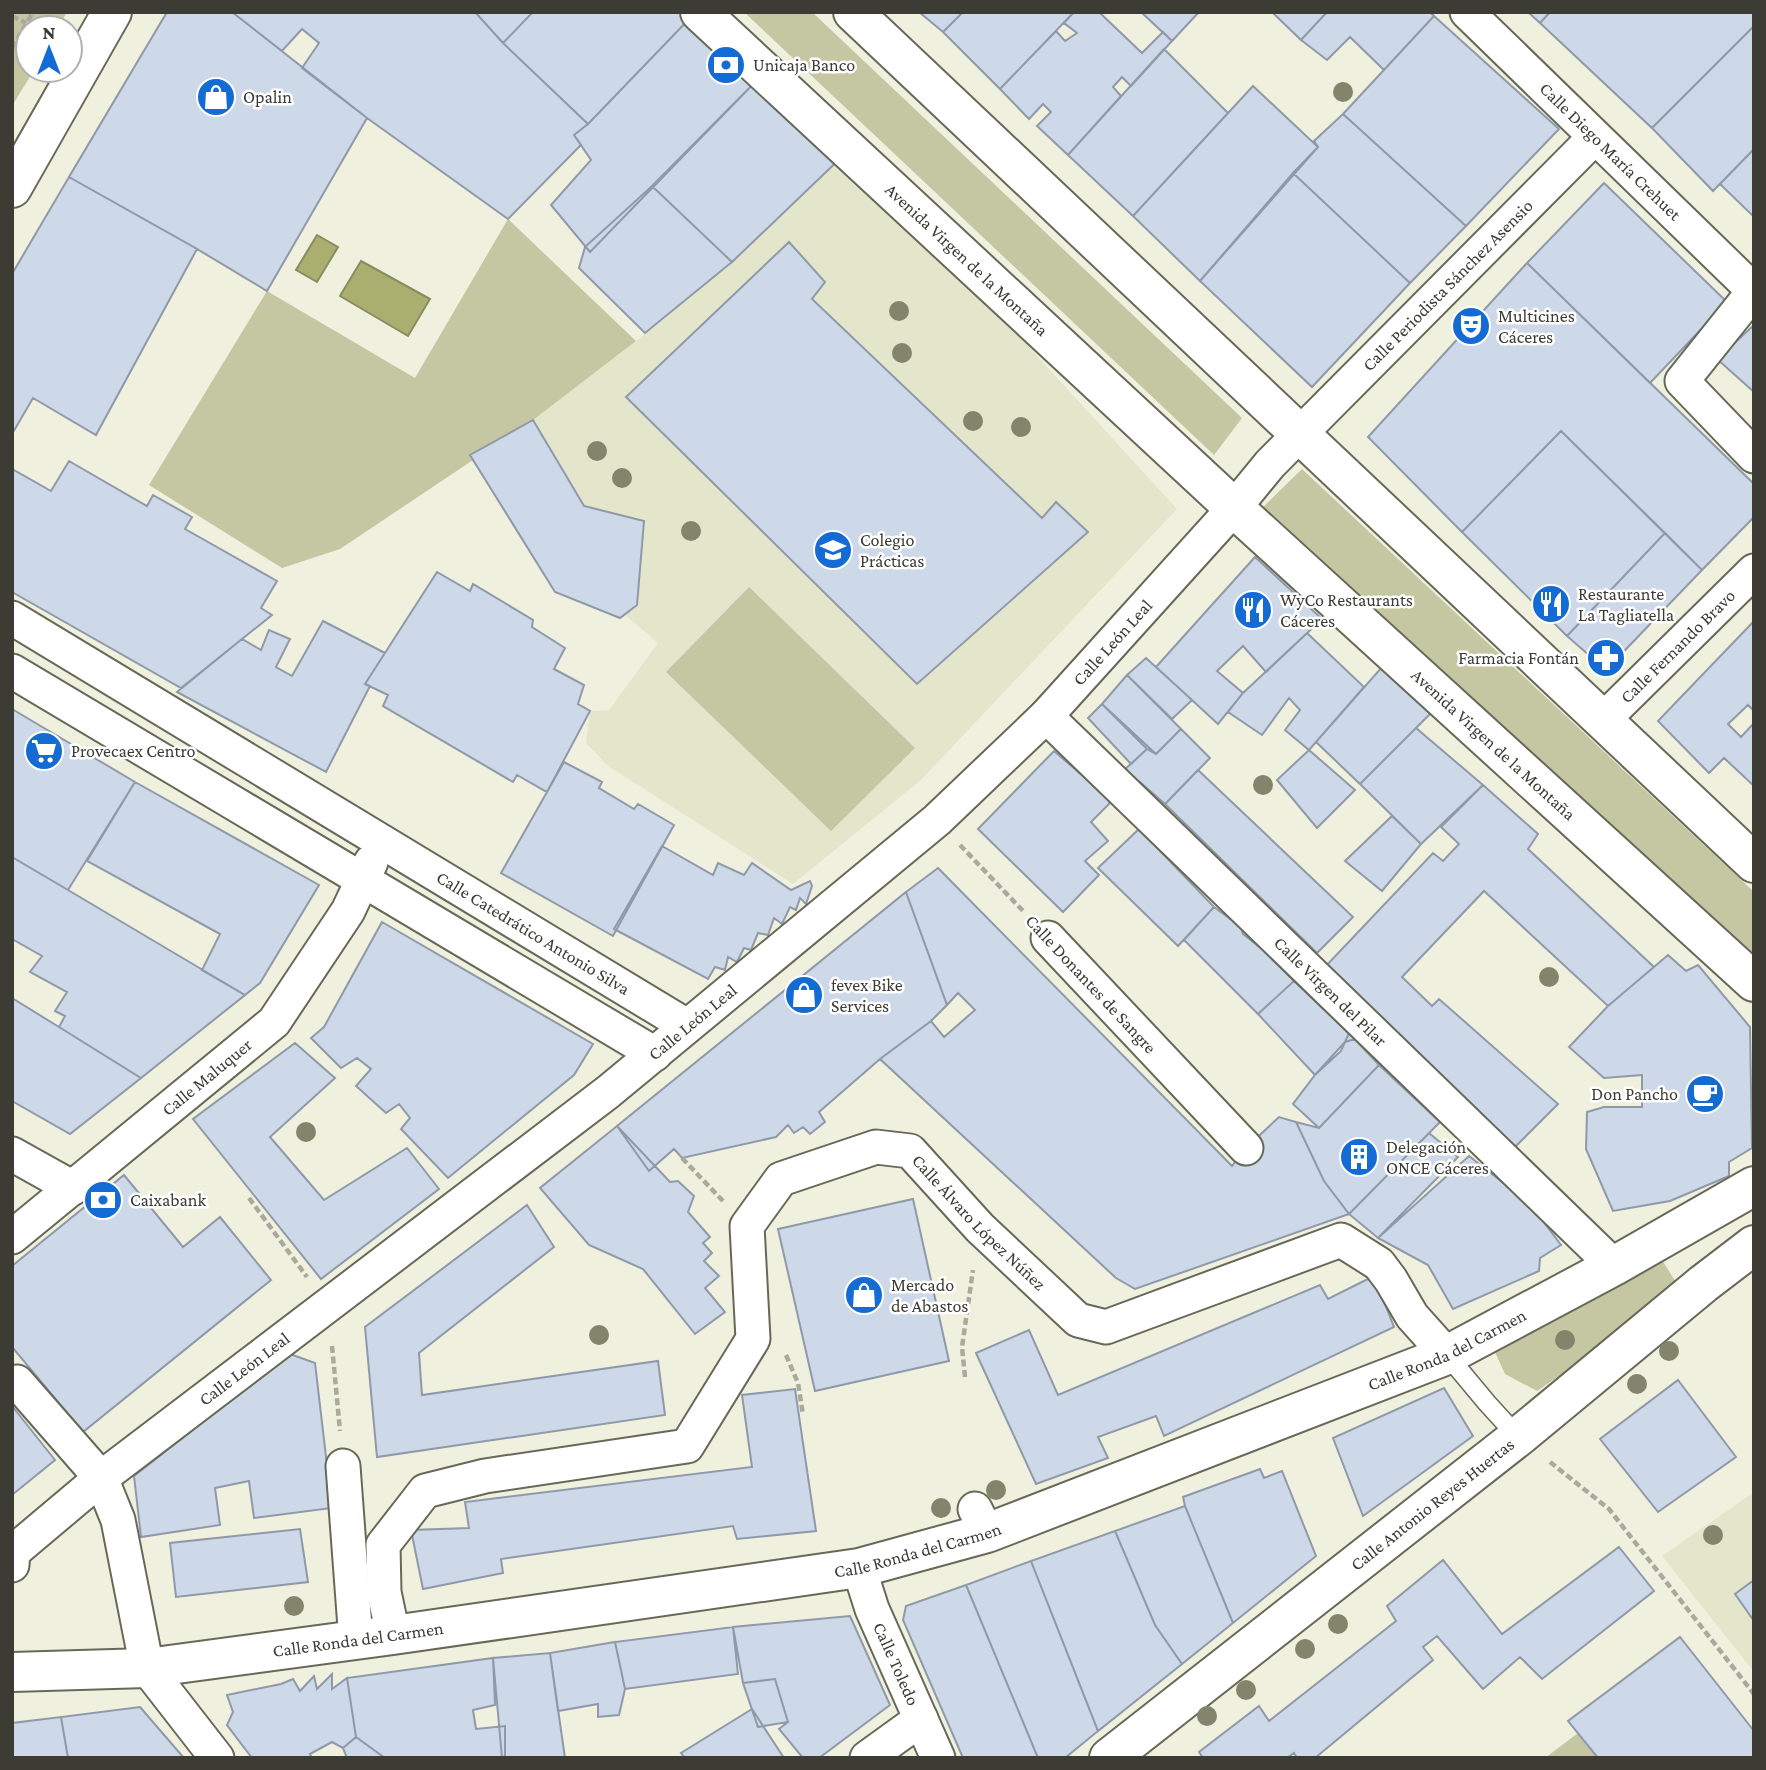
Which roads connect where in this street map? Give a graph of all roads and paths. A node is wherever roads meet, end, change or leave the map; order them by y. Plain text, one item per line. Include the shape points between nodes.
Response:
1 (112, 12) edge
2 (700, 12) edge
3 (853, 12) edge
4 (1467, 12) edge
5 (1595, 137) junction
6 (12, 188) edge
7 (1754, 291) edge
8 (1301, 434) junction
9 (1754, 456) edge
10 (1234, 508) junction
11 (1754, 571) edge
12 (12, 618) edge
13 (12, 671) edge
14 (1046, 716) junction
15 (1603, 720) junction
16 (937, 820) junction
17 (380, 841) junction
18 (1754, 863) edge
19 (363, 882) junction
20 (1048, 938) joint
21 (1754, 982) edge
22 (687, 1026) junction
23 (655, 1054) junction
24 (1246, 1148) dead end
25 (12, 1154) edge
26 (682, 1158) dead end
27 (1754, 1186) edge
28 (73, 1188) junction
29 (249, 1198) dead end
30 (747, 1226) junction
31 (980, 1228) junction
32 (12, 1237) edge
33 (1754, 1245) edge
34 (1614, 1266) junction
35 (328, 1306) junction
36 (1447, 1355) junction
37 (965, 1377) dead end
38 (17, 1382) dead end
39 (1518, 1437) junction
40 (343, 1466) joint
41 (101, 1478) junction
42 (12, 1565) edge
43 (859, 1568) junction
44 (374, 1638) junction
45 (13, 1666) edge
46 (147, 1668) junction
47 (1754, 1694) edge
48 (921, 1718) junction
49 (217, 1758) edge
50 (867, 1758) edge
51 (938, 1758) edge
52 (1109, 1758) edge

1 - 6 main road
2 - 10 main road, Avenida Virgen de la Montaña
3 - 8 main road
4 - 5 street, Calle Diego María Crehuet
5 - 7 street, Calle Diego María Crehuet
5 - 8 street, Calle Periodista Sánchez Asensio
7 - 9 street via 1682,381
8 - 10 street
8 - 15 main road
10 - 14 street, Calle León Leal
10 - 21 main road, Avenida Virgen de la Montaña
11 - 15 street, Calle Fernando Bravo
12 - 17 street, Calle Catedrático Antonio Silva
13 - 19 street
14 - 16 street, Calle León Leal
14 - 34 street, Calle Virgen del Pilar
15 - 18 main road
16 - 20 path, Calle Donantes de Sangre
16 - 22 street, Calle León Leal
17 - 19 street
17 - 22 street, Calle Catedrático Antonio Silva
19 - 23 street
19 - 28 street, Calle Maluquer via 274,1022
20 - 24 street, Calle Donantes de Sangre
22 - 23 street, Calle León Leal
23 - 35 street, Calle León Leal
25 - 28 street
26 - 30 path
27 - 34 main road, Calle Ronda del Carmen
28 - 32 street, Calle Maluquer
29 - 35 path
30 - 31 street, Calle Álvaro López Núñez via 781,1179 876,1147 911,1151
30 - 44 street via 753,1339 687,1446 485,1476 425,1492 383,1545 384,1592
31 - 36 street, Calle Álvaro López Núñez via 1078,1320 1106,1326 1341,1240 1379,1264 1412,1316
31 - 37 path via 962,1348
33 - 39 main road, Calle Antonio Reyes Huertas
34 - 36 main road, Calle Ronda del Carmen
35 - 40 path
35 - 41 street, Calle León Leal
36 - 39 lane
36 - 43 main road, Calle Ronda del Carmen
38 - 41 street
39 - 47 path via 1609,1509
39 - 52 main road, Calle Antonio Reyes Huertas
40 - 44 street
41 - 42 street, Calle León Leal via 13,1552
41 - 46 street via 118,1520
43 - 44 main road, Calle Ronda del Carmen via 820,1563
43 - 48 street, Calle Toledo via 872,1609
44 - 46 main road, Calle Ronda del Carmen
45 - 46 main road, Calle Ronda del Carmen
46 - 49 street
48 - 50 street
48 - 51 street, Calle Toledo

